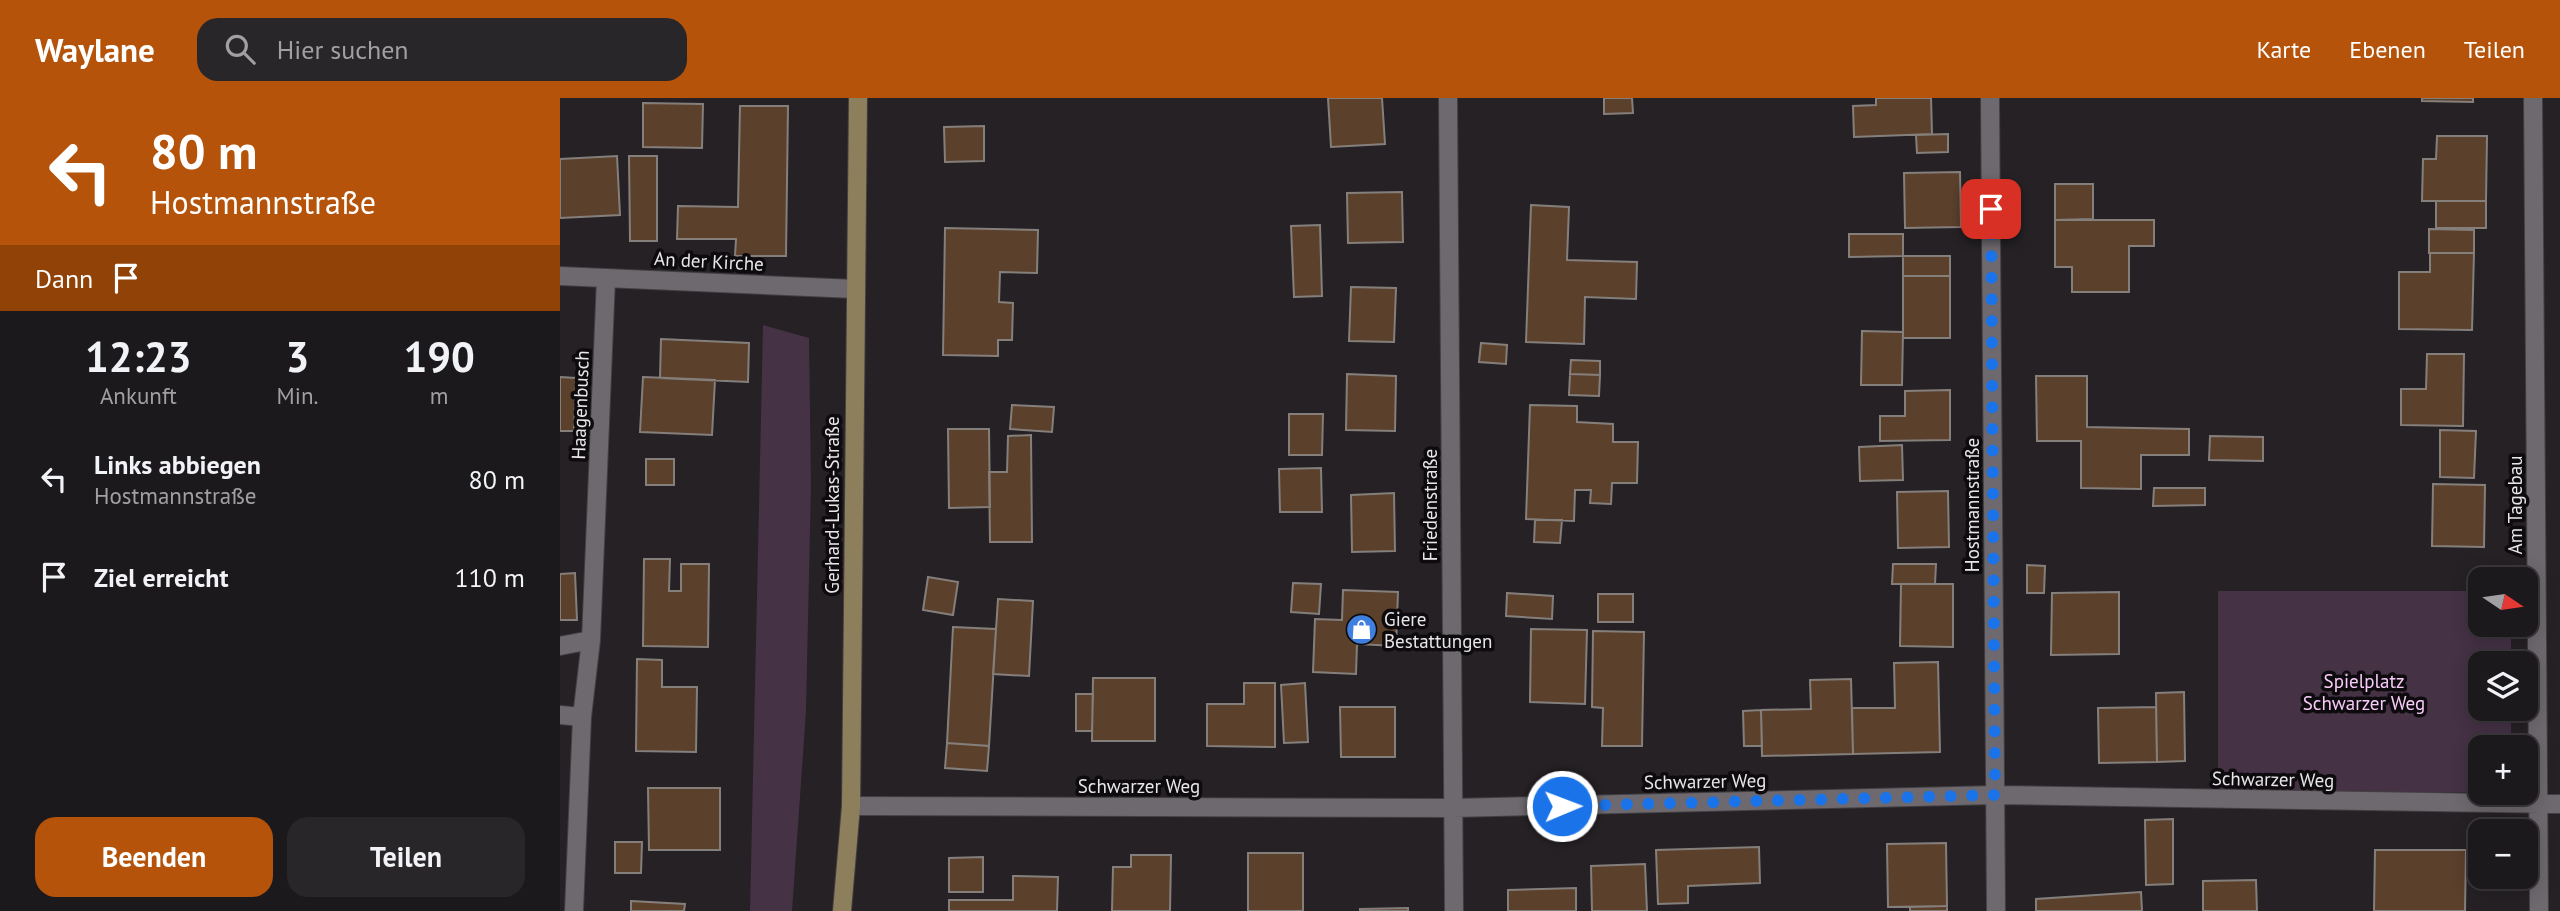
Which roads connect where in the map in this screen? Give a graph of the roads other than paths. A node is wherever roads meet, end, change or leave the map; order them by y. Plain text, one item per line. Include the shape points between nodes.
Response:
1 (858, 98) edge
2 (1448, 98) edge
3 (1990, 98) edge
4 (2533, 98) edge
5 (560, 276) edge
6 (606, 278) junction
7 (855, 289) junction
8 (591, 639) junction
9 (560, 646) edge
10 (560, 715) edge
11 (582, 717) junction
12 (2538, 735) edge
13 (1995, 795) junction
14 (2468, 804) edge
15 (2560, 804) edge
16 (2538, 805) joint
17 (851, 806) junction
18 (1453, 808) junction
19 (574, 911) edge
20 (842, 911) edge
21 (1454, 911) edge
22 (1996, 911) edge
23 (2539, 911) edge

1 - 7 street, Gerhard-Lukas-Straße
2 - 18 street, Friedenstraße
3 - 13 street, Hostmannstraße
4 - 12 street, Am Tagebau
5 - 6 street, An der Kirche
6 - 7 street, An der Kirche
6 - 8 street, Haagenbusch
7 - 17 street, Gerhard-Lukas-Straße
8 - 9 street
8 - 11 street, Haagenbusch
10 - 11 street
11 - 19 street, Haagenbusch
13 - 14 street, Schwarzer Weg
13 - 18 street, Schwarzer Weg
13 - 22 street, Hostmannstraße
15 - 16 street, Schwarzer Weg
16 - 23 street, Am Tagebau
17 - 18 street, Schwarzer Weg
17 - 20 street, Gerhard-Lukas-Straße
18 - 21 street, Friedenstraße

